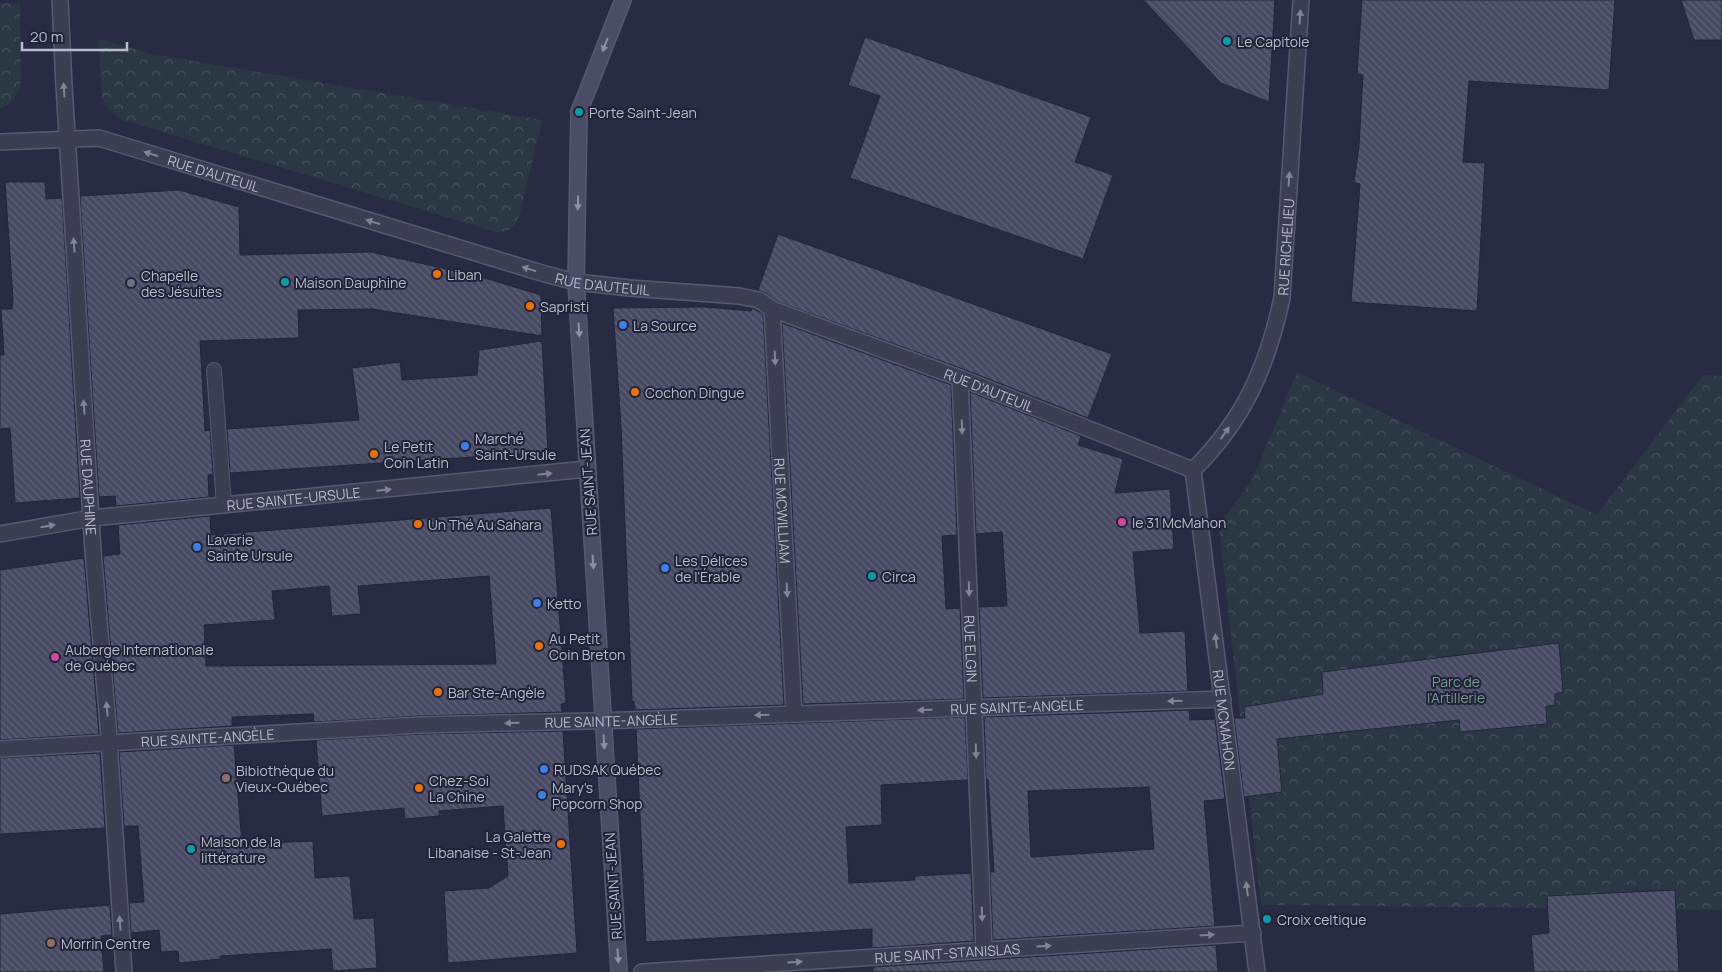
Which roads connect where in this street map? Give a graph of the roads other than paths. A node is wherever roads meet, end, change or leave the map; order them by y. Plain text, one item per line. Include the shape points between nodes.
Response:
1 (60, 0) edge
2 (622, 0) edge
3 (1301, 0) edge
4 (68, 138) junction
5 (0, 142) edge
6 (576, 282) junction
7 (772, 309) junction
8 (214, 370) dead end
9 (960, 378) junction
10 (588, 469) junction
11 (1193, 470) junction
12 (224, 505) junction
13 (92, 518) junction
14 (0, 534) edge
15 (1223, 700) junction
16 (974, 708) junction
17 (794, 714) junction
18 (603, 720) junction
19 (109, 744) junction
20 (0, 749) edge
21 (1253, 933) junction
22 (984, 950) junction
23 (124, 972) edge
24 (619, 972) edge
25 (642, 972) edge
26 (1257, 972) edge

4 -> 1 street, RUE DAUPHINE
2 -> 6 street, RUE SAINT-JEAN via 579,112
11 -> 3 street, RUE RICHELIEU via 1216,446 1254,388 1277,321 1282,298
4 - 5 street, RUE D'AUTEUIL
6 -> 4 street, RUE D'AUTEUIL via 99,138
13 -> 4 street, RUE DAUPHINE
6 - 7 street, RUE D'AUTEUIL via 739,296 759,300
6 -> 10 street, RUE SAINT-JEAN
7 - 9 street, RUE D'AUTEUIL
7 -> 17 street, RUE MCWILLIAM
8 - 12 lane
9 - 11 street, RUE D'AUTEUIL
9 -> 16 street, RUE ELGIN
12 -> 10 street, RUE SAINTE-URSULE
10 -> 18 street, RUE SAINT-JEAN
15 -> 11 street, RUE MCMAHON
12 - 13 street, RUE SAINTE-URSULE
14 -> 13 street, RUE SAINTE-URSULE
19 -> 13 street, RUE DAUPHINE
15 -> 16 street, RUE SAINTE-ANGÈLE
21 -> 15 street, RUE MCMAHON
16 -> 17 street, RUE SAINTE-ANGÈLE
16 -> 22 street, RUE ELGIN
17 -> 18 street, RUE SAINTE-ANGÈLE
18 -> 19 street, RUE SAINTE-ANGÈLE via 421,725
18 -> 24 street, RUE SAINT-JEAN
19 - 20 street, RUE SAINTE-ANGÈLE
23 -> 19 street, RUE DAUPHINE
22 -> 21 street, RUE SAINT-STANISLAS
21 - 26 street, RUE MCMAHON
25 -> 22 street, RUE SAINT-STANISLAS

